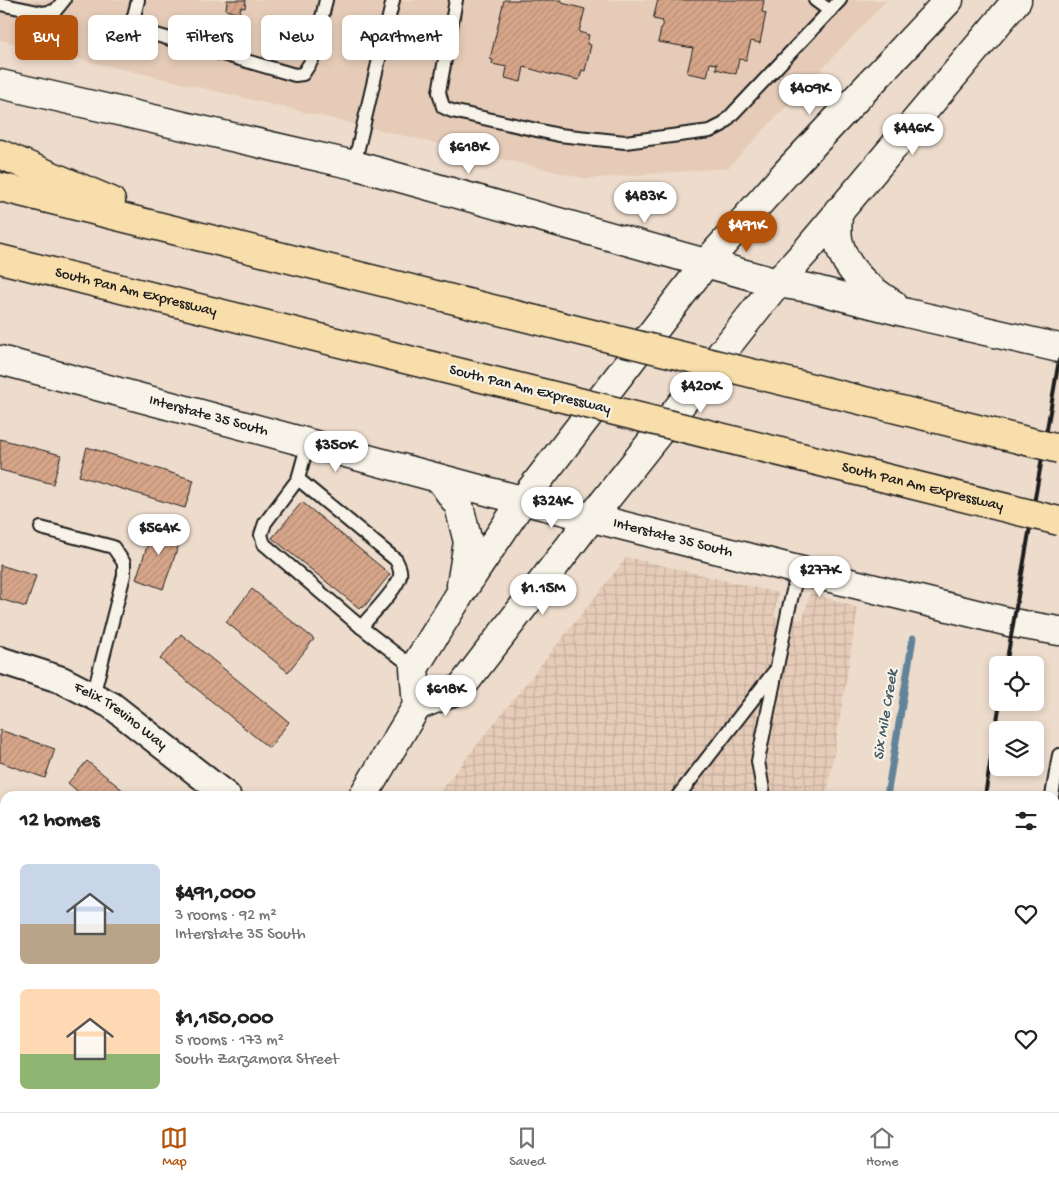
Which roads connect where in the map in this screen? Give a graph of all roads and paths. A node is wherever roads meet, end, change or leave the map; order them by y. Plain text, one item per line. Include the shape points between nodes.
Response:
1 (64, 0) edge
2 (138, 0) edge
3 (326, 0) edge
4 (392, 0) edge
5 (456, 0) edge
6 (816, 0) edge
7 (840, 0) edge
8 (949, 0) edge
9 (1018, 0) edge
10 (0, 4) edge
11 (830, 11) junction
12 (0, 84) edge
13 (0, 154) edge
14 (354, 166) junction
15 (0, 187) edge
16 (838, 211) junction
17 (181, 232) junction
18 (0, 259) edge
19 (706, 263) junction
20 (777, 283) junction
21 (907, 313) junction
22 (1059, 348) edge
23 (0, 360) edge
24 (308, 444) junction
25 (1059, 449) edge
26 (298, 479) junction
27 (440, 479) junction
28 (523, 500) junction
29 (592, 518) junction
30 (1059, 521) edge
31 (40, 528) dead end
32 (798, 570) junction
33 (460, 594) junction
34 (361, 627) junction
35 (1059, 631) edge
36 (0, 660) edge
37 (414, 668) junction
38 (776, 669) junction
39 (92, 696) junction
40 (417, 706) junction
41 (1059, 755) edge
42 (221, 791) edge
43 (366, 791) edge
44 (682, 791) edge
45 (763, 791) edge
46 (1053, 791) edge

1 - 10 lane via 55,11 43,13
2 - 3 lane via 132,24 139,30 296,75 303,74 312,60
4 - 14 lane
5 - 11 lane via 439,92 443,107 559,135 625,142 710,131 722,125
6 - 11 lane
7 - 11 lane
8 - 19 main road
9 - 16 main road
12 - 14 main road
13 - 17 highway
14 - 19 main road
15 - 17 highway
16 - 20 main road
16 - 21 main road via 838,242 849,266 872,290
17 - 25 highway, bridge
18 - 30 highway, South Pan Am Expressway, bridge
19 - 20 main road
19 - 28 main road
20 - 21 main road
20 - 29 main road
21 - 22 main road
23 - 24 main road, Interstate 35 South
24 - 26 lane
24 - 27 main road, Interstate 35 South
26 - 34 lane via 265,523 261,535 264,544
26 - 34 lane via 396,560 400,568 400,577 395,585
27 - 28 main road, Interstate 35 South
27 - 33 main road via 458,506 468,542
28 - 29 main road, Interstate 35 South
28 - 33 main road
29 - 32 main road, Interstate 35 South
29 - 40 main road via 460,689
31 - 39 lane via 113,547 124,563 124,575
32 - 35 main road, Interstate 35 South via 1013,623
32 - 38 lane
33 - 37 main road
34 - 37 lane
36 - 39 street, Felix Trevino Way via 62,680
37 - 40 main road
38 - 44 lane
38 - 45 lane via 758,761
39 - 42 street, Felix Trevino Way via 118,710
40 - 43 main road
41 - 46 lane

